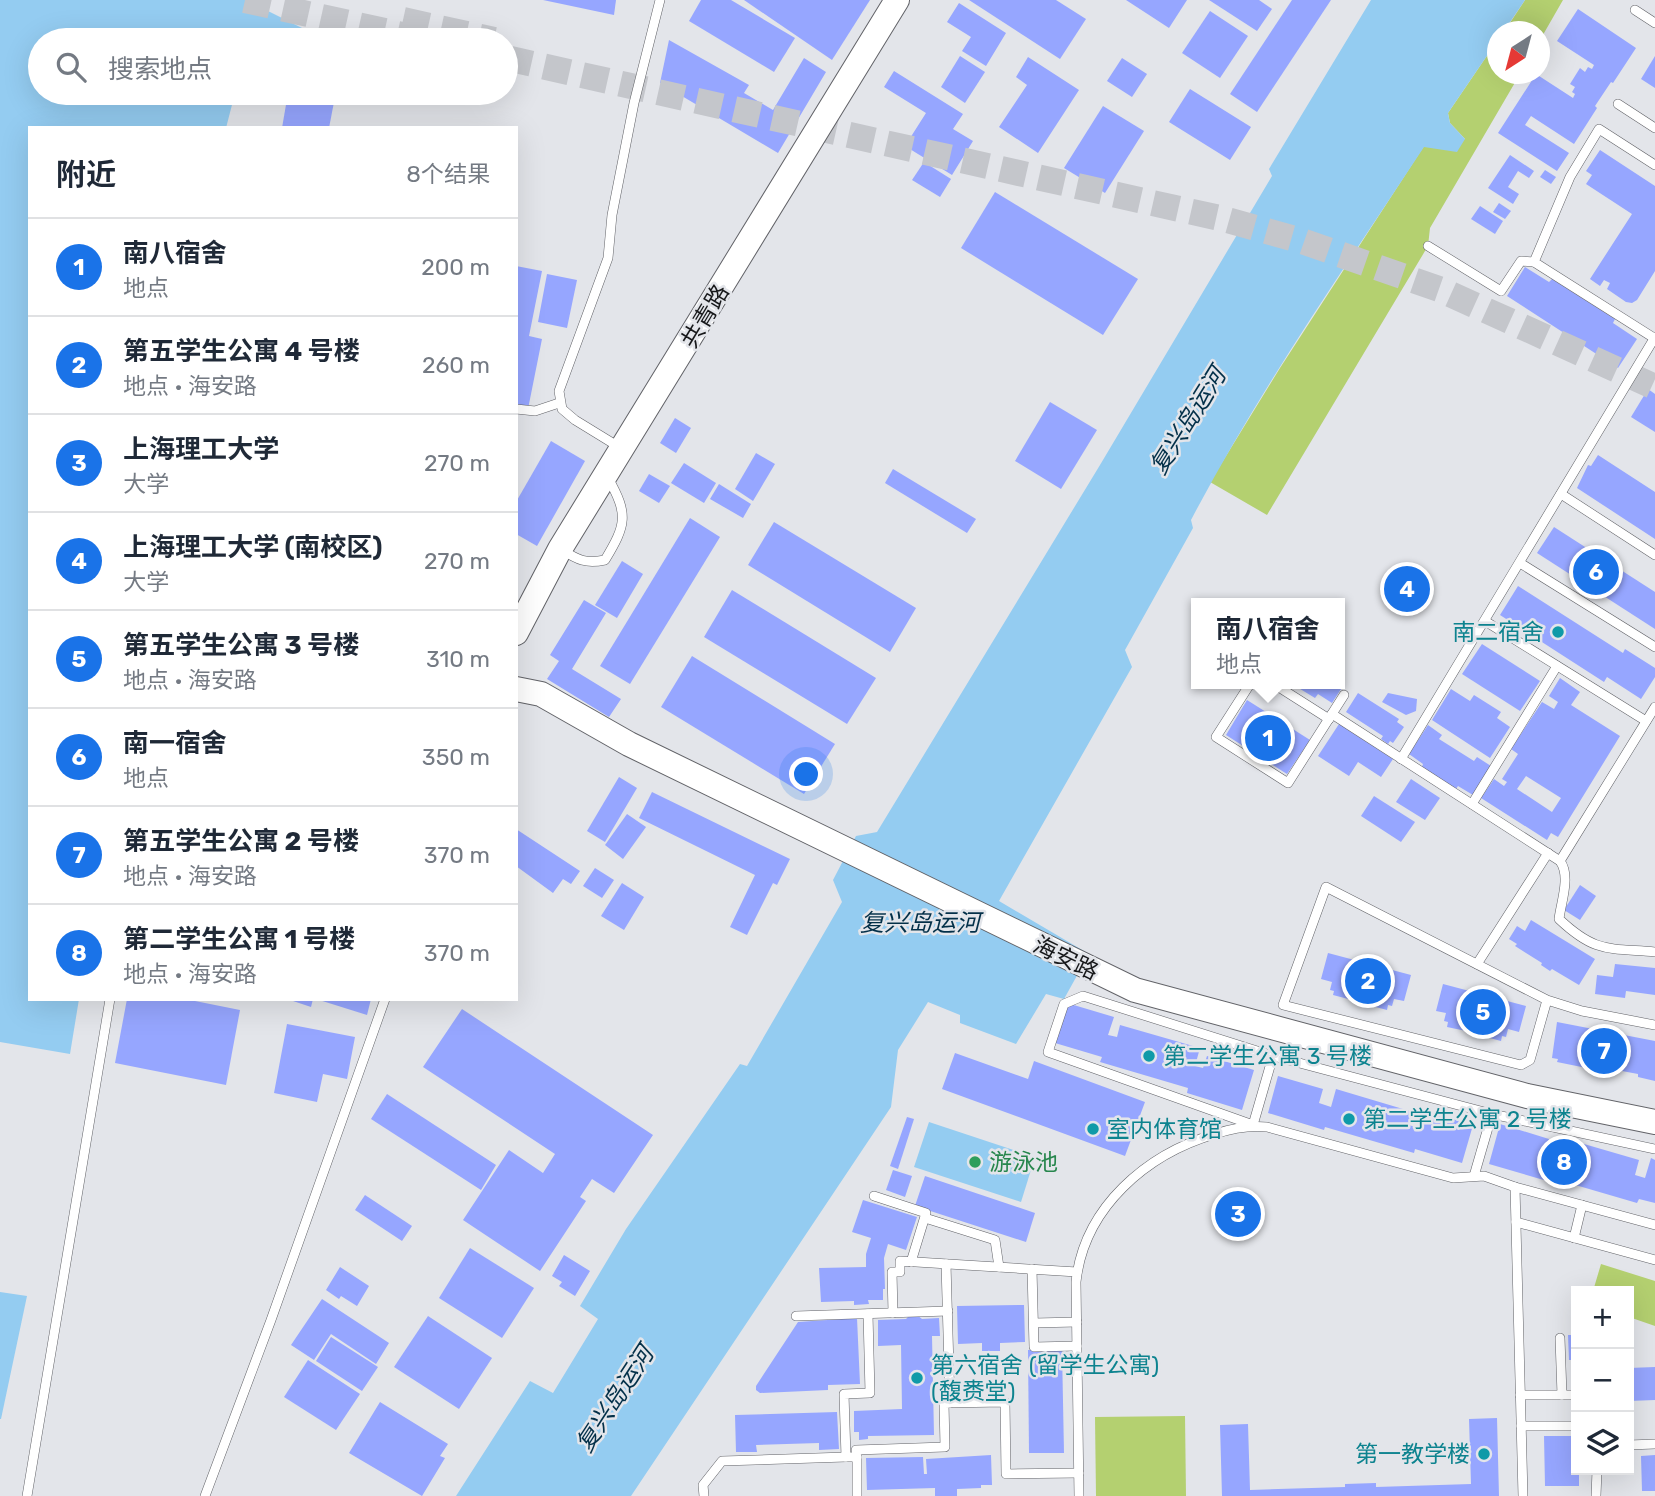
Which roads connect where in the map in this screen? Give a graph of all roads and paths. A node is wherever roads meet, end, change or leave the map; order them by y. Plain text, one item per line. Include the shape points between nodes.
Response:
1 (660, 0) edge
2 (897, 0) edge
3 (1635, 10) dead end
4 (1655, 23) edge
5 (1618, 104) dead end
6 (1655, 128) edge
7 (1655, 165) edge
8 (1428, 246) dead end
9 (1534, 262) junction
10 (1655, 337) edge
11 (559, 403) junction
12 (518, 409) edge
13 (623, 449) junction
14 (607, 476) junction
15 (1561, 494) junction
16 (561, 549) junction
17 (1655, 555) edge
18 (1520, 563) junction
19 (1485, 621) junction
20 (518, 629) edge
21 (1655, 647) edge
22 (1557, 666) junction
23 (518, 689) edge
24 (1247, 689) edge
25 (1283, 689) edge
26 (1344, 695) dead end
27 (1655, 707) edge
28 (1331, 717) junction
29 (1646, 721) junction
30 (1401, 759) junction
31 (1472, 804) junction
32 (1548, 853) junction
33 (1560, 861) junction
34 (1655, 953) edge
35 (1477, 964) junction
36 (1547, 1000) junction
37 (110, 1001) edge
38 (384, 1001) edge
39 (1655, 1025) edge
40 (1273, 1056) junction
41 (1492, 1114) junction
42 (1655, 1122) edge
43 (1253, 1125) junction
44 (1655, 1149) edge
45 (1474, 1176) junction
46 (1516, 1187) junction
47 (874, 1196) dead end
48 (1582, 1205) junction
49 (925, 1218) junction
50 (1516, 1222) junction
51 (1655, 1225) edge
52 (1574, 1238) junction
53 (1655, 1260) edge
54 (911, 1262) junction
55 (946, 1264) junction
56 (999, 1267) junction
57 (1032, 1269) junction
58 (1077, 1272) junction
59 (948, 1311) junction
60 (893, 1313) junction
61 (868, 1314) junction
62 (796, 1316) dead end
63 (1077, 1322) junction
64 (1034, 1323) junction
65 (1560, 1338) dead end
66 (1077, 1346) junction
67 (1520, 1395) junction
68 (1562, 1395) junction
69 (1571, 1395) edge
70 (950, 1403) junction
71 (1521, 1426) junction
72 (1571, 1426) edge
73 (1655, 1444) edge
74 (1634, 1445) edge
75 (846, 1457) junction
76 (856, 1457) junction
77 (1079, 1473) junction
78 (1597, 1475) edge
79 (27, 1496) edge
80 (205, 1496) edge
81 (704, 1496) edge
82 (857, 1496) edge
83 (1079, 1496) edge
84 (1523, 1496) edge
85 (1596, 1496) edge

1 - 11 lane via 612,215 608,258 559,391
2 - 13 street, 共青路
3 - 4 lane
5 - 6 lane
7 - 9 lane via 1599,129 1564,189
8 - 9 lane via 1501,290 1521,261
9 - 10 lane
10 - 15 lane
11 - 12 lane via 535,411
11 - 13 lane via 575,420
13 - 14 street, 共青路
14 - 16 street, 共青路
14 - 16 lane via 619,498 623,524 605,560 581,561
15 - 17 lane
15 - 18 lane
16 - 20 street, 共青路
18 - 19 lane
18 - 21 lane
19 - 22 lane
19 - 30 lane
22 - 29 lane
22 - 31 lane
23 - 42 street, 海安路 via 541,694 629,744 1123,985 1527,1096
24 - 28 lane via 1216,737 1288,783
25 - 28 lane
26 - 28 lane
27 - 29 lane
28 - 30 lane
29 - 33 lane
30 - 31 lane
31 - 32 lane
32 - 33 lane
32 - 35 lane
33 - 34 lane via 1565,871 1559,919 1583,940 1601,948
35 - 36 lane
35 - 36 lane via 1326,887 1283,1005 1521,1065 1530,1060
36 - 39 lane
37 - 79 lane
38 - 80 lane
40 - 41 lane
40 - 43 lane
40 - 43 lane via 1083,996 1064,1004 1048,1052
41 - 44 lane
41 - 45 lane via 1478,1147
43 - 45 lane via 1453,1178
43 - 58 lane via 1182,1145 1143,1168 1104,1210
45 - 46 lane
46 - 48 lane
46 - 50 lane
47 - 49 lane via 926,1213
48 - 51 lane
48 - 52 lane
49 - 54 lane
49 - 56 lane via 995,1240
50 - 52 lane
50 - 67 lane
52 - 53 lane
54 - 55 lane
54 - 60 lane via 900,1261 900,1272 892,1272
55 - 56 lane
55 - 59 lane
56 - 57 lane
57 - 58 lane
57 - 64 lane
58 - 63 lane
59 - 60 lane
59 - 70 lane
60 - 61 lane
61 - 62 lane
61 - 75 lane via 870,1393 844,1394
63 - 64 lane
63 - 66 lane
64 - 66 lane via 1034,1347
65 - 68 lane
66 - 77 lane
67 - 68 lane
67 - 71 lane
68 - 69 lane
70 - 76 lane via 944,1403 945,1447 856,1450
70 - 77 lane via 1005,1402 1006,1474
71 - 72 lane
71 - 84 lane
73 - 74 lane
75 - 76 lane
75 - 81 lane via 722,1461 704,1485
76 - 82 lane
77 - 83 lane
78 - 85 lane

